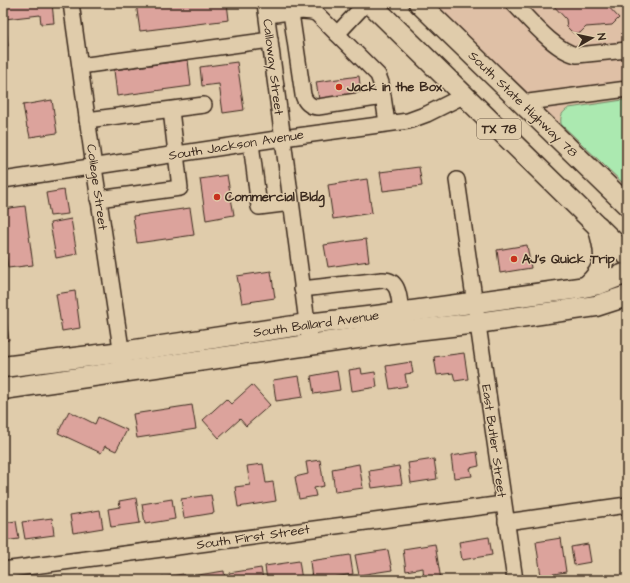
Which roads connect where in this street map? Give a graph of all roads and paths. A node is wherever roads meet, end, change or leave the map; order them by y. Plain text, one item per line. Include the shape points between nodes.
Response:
1 (71, 3) edge
2 (366, 3) edge
3 (370, 3) edge
4 (418, 3) edge
5 (513, 3) edge
6 (266, 9) edge
7 (291, 12) junction
8 (337, 34) junction
9 (270, 40) junction
10 (627, 50) edge
11 (80, 66) junction
12 (627, 89) edge
13 (465, 95) junction
14 (383, 97) junction
15 (521, 103) junction
16 (204, 105) dead end
17 (171, 110) junction
18 (87, 120) junction
19 (387, 123) junction
20 (282, 138) junction
21 (250, 143) junction
22 (176, 154) junction
23 (94, 167) junction
24 (3, 180) edge
25 (457, 180) dead end
26 (98, 199) junction
27 (291, 203) junction
28 (627, 205) edge
29 (598, 226) junction
30 (627, 255) edge
31 (627, 274) edge
32 (587, 286) junction
33 (302, 288) junction
34 (627, 296) edge
35 (474, 301) junction
36 (401, 312) junction
37 (477, 323) junction
38 (307, 324) junction
39 (310, 345) junction
40 (122, 352) junction
41 (3, 368) edge
42 (125, 371) junction
43 (3, 389) edge
44 (503, 504) junction
45 (627, 505) edge
46 (506, 522) junction
47 (3, 570) edge
48 (515, 580) edge

1 - 11 street, College Street
2 - 8 street
3 - 13 main road, TX 78
4 - 15 main road, South State Highway 78 / TX 78
5 - 10 street via 549,39 571,54
6 - 7 street
6 - 9 street, Calloway Street
7 - 8 street via 312,11
7 - 14 street via 303,95 308,104 318,107
8 - 14 street via 378,75
9 - 11 street
9 - 20 street, Calloway Street
11 - 18 street, College Street
12 - 15 street
13 - 19 street, South Jackson Avenue via 408,121
13 - 29 main road, TX 78
14 - 19 street
15 - 28 main road, South State Highway 78 / TX 78
16 - 17 street
17 - 18 street
17 - 22 street
18 - 23 street, College Street
19 - 20 street, South Jackson Avenue
20 - 21 street, South Jackson Avenue
20 - 27 street, Calloway Street
21 - 22 street, South Jackson Avenue
21 - 27 street via 259,207
22 - 23 street, South Jackson Avenue
22 - 26 street via 180,188
23 - 24 street, South Jackson Avenue
23 - 26 street, College Street
25 - 35 street, East Butler Street
26 - 40 street, College Street
27 - 33 street, Calloway Street
29 - 30 main road, TX 78
29 - 32 main road via 604,244 604,262 596,278
31 - 32 main road, South Ballard Avenue
32 - 35 main road, South Ballard Avenue
33 - 36 street via 390,280 398,290
33 - 38 street, Calloway Street
34 - 37 main road, South Ballard Avenue via 596,306
35 - 36 main road, South Ballard Avenue
35 - 37 street, East Butler Street
36 - 38 main road, South Ballard Avenue
37 - 39 main road, South Ballard Avenue
37 - 44 street, East Butler Street
38 - 39 street, Calloway Street
38 - 40 main road, South Ballard Avenue
39 - 42 main road, South Ballard Avenue
40 - 41 main road, South Ballard Avenue
40 - 42 street, College Street
42 - 43 main road, South Ballard Avenue
44 - 46 street, East Butler Street
44 - 47 street, South First Street
45 - 46 street
46 - 48 street, East Butler Street

